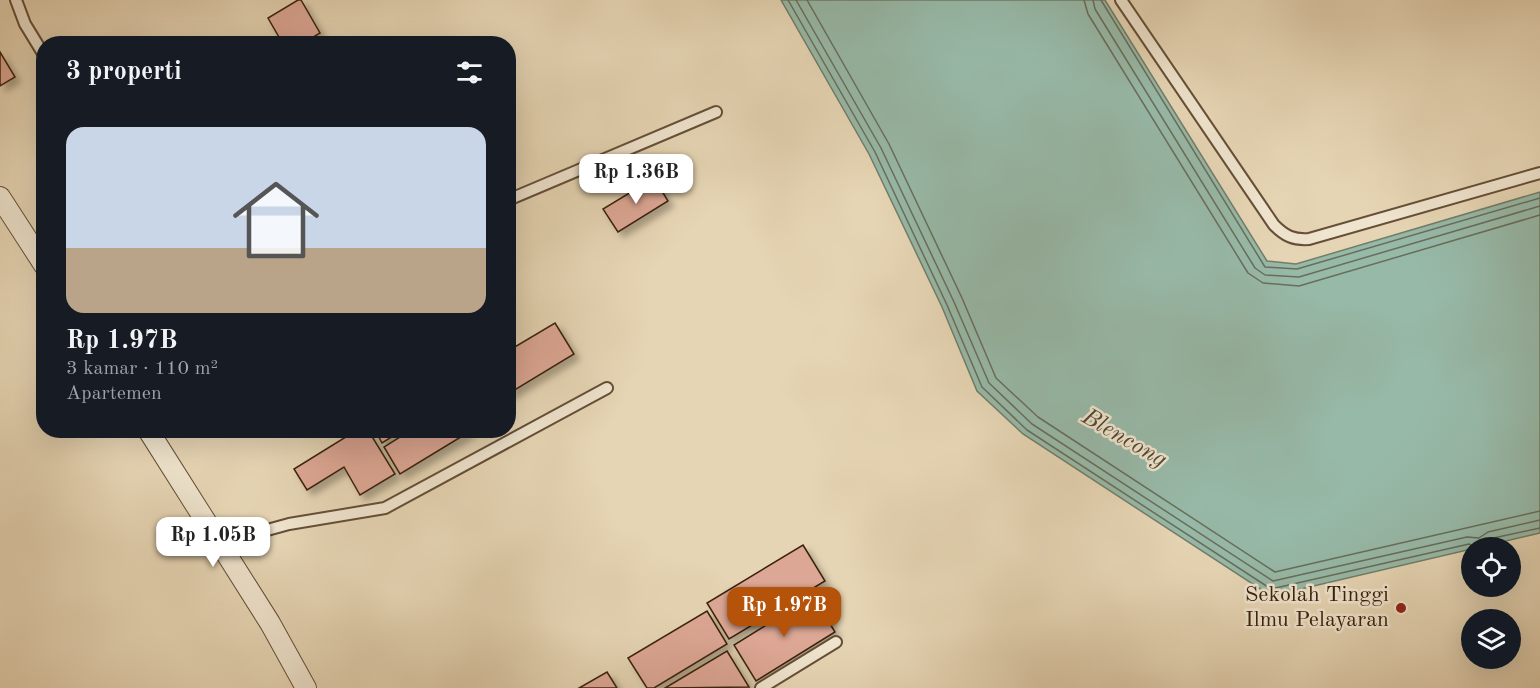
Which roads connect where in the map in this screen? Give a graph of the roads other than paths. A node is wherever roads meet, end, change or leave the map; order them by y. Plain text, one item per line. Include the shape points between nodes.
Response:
1 (16, 0) edge
2 (1121, 0) edge
3 (36, 42) edge
4 (716, 112) dead end
5 (1540, 173) edge
6 (0, 196) edge
7 (516, 197) edge
8 (36, 252) edge
9 (607, 387) dead end
10 (516, 437) edge
11 (153, 438) edge
12 (513, 438) edge
13 (225, 552) junction
14 (836, 642) dead end
15 (306, 688) edge
16 (761, 688) edge

1 - 3 lane
2 - 5 lane via 1274,225 1296,240
4 - 7 lane
6 - 8 street
9 - 10 lane
11 - 13 street
12 - 13 lane via 385,508 289,524 260,532
13 - 15 street
14 - 16 lane

